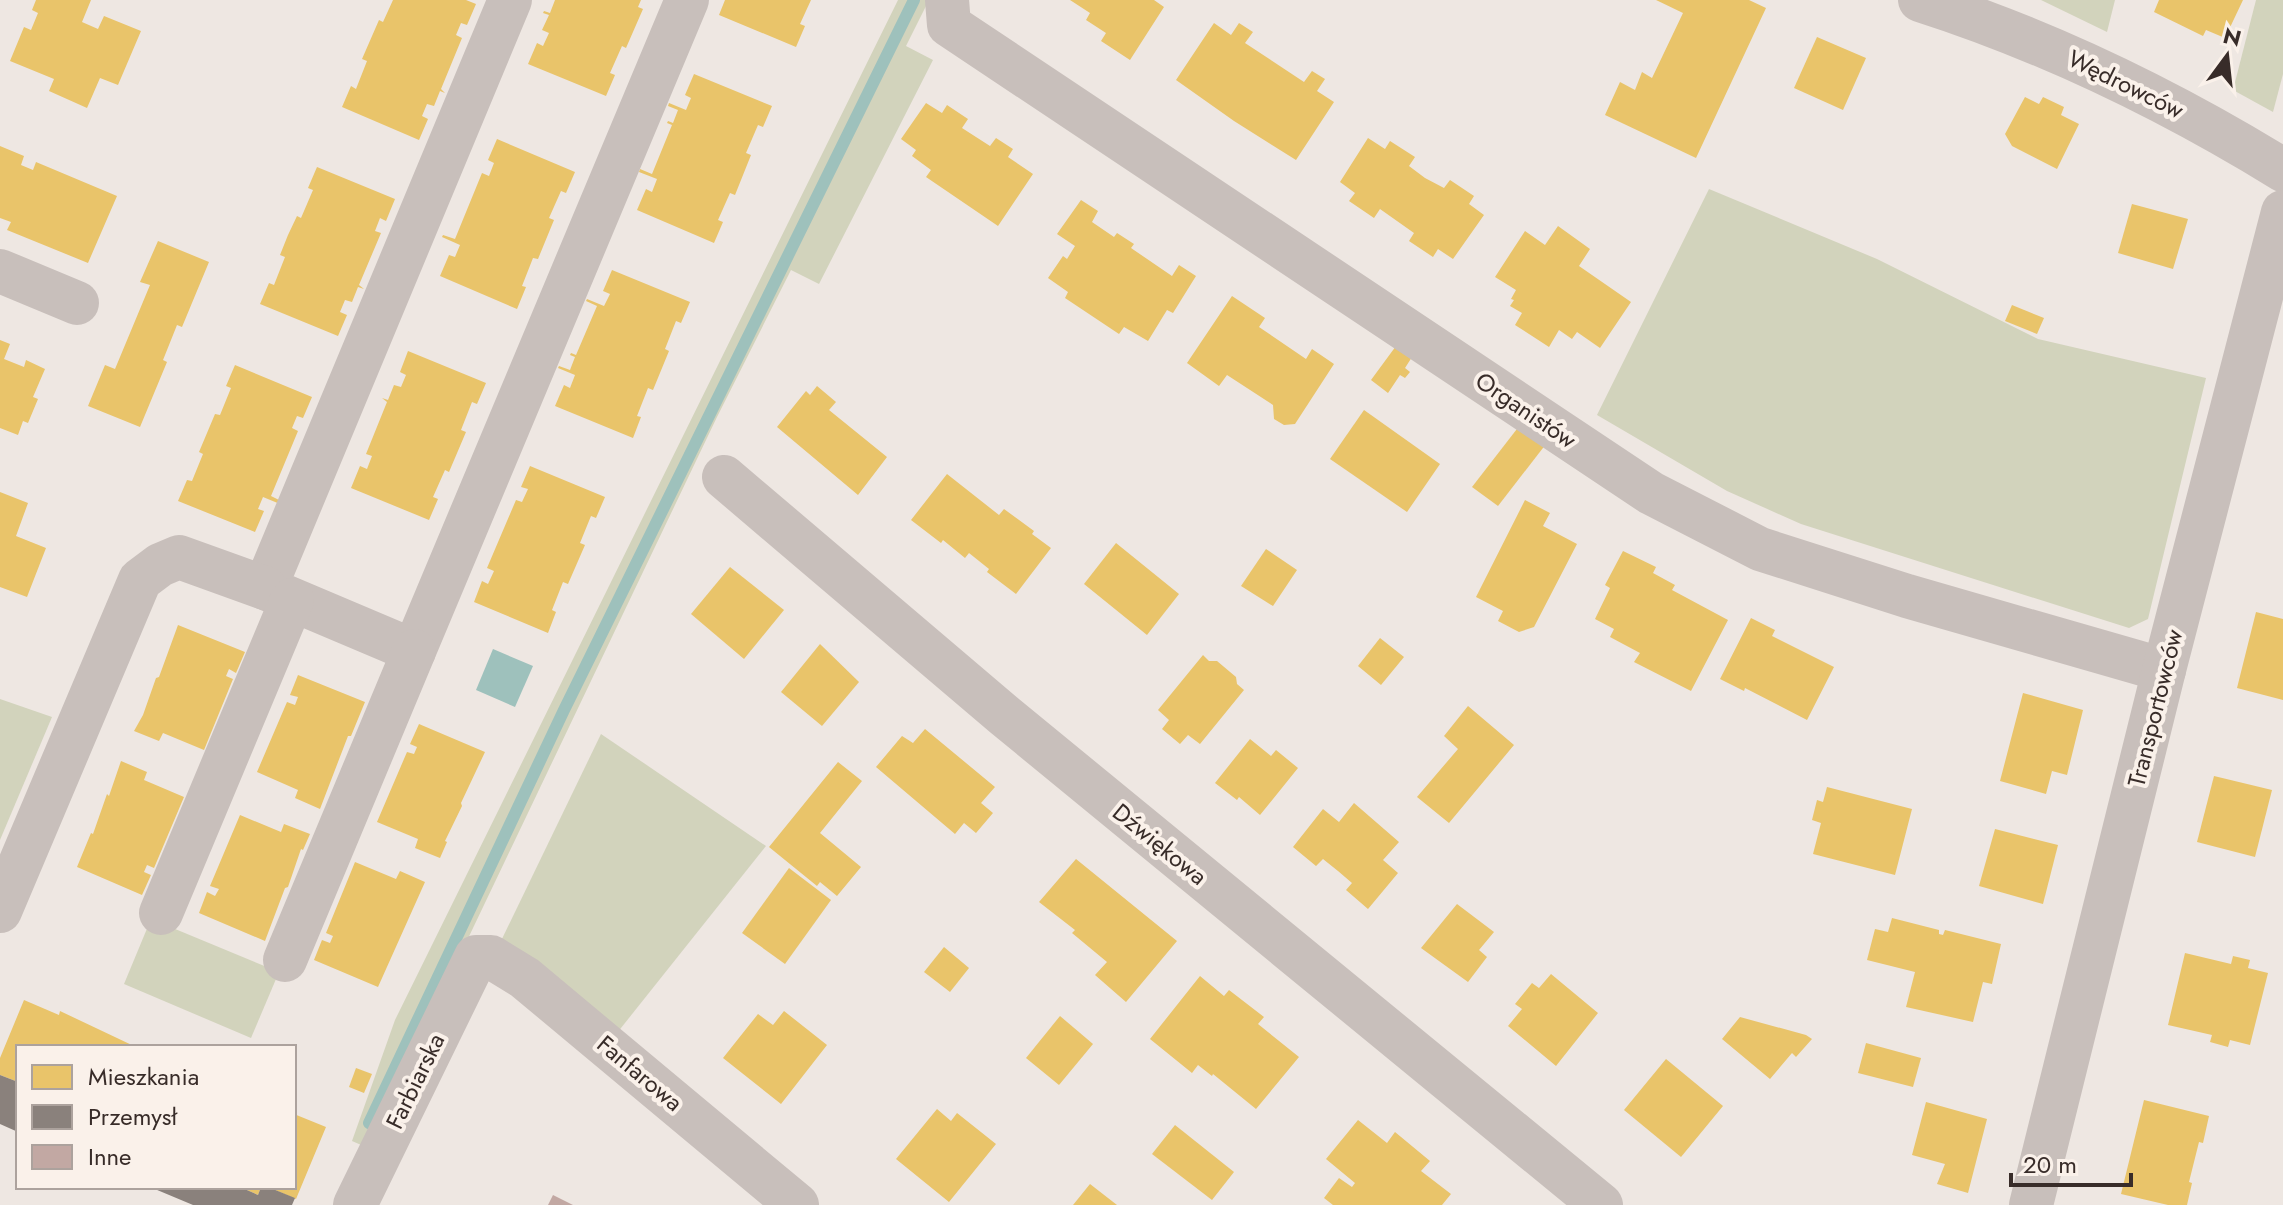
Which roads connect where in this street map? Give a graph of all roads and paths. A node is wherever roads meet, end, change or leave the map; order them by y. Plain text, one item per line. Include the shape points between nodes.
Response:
1 (510, 0) edge
2 (687, 0) edge
3 (1920, 0) edge
4 (1963, 7) edge
5 (948, 12) edge
6 (2283, 170) edge
7 (2283, 212) edge
8 (0, 271) edge
9 (77, 303) dead end
10 (724, 477) dead end
11 (278, 594) junction
12 (414, 651) junction
13 (2164, 670) junction
14 (0, 911) edge
15 (161, 913) dead end
16 (476, 957) joint
17 (285, 960) dead end
18 (355, 1205) edge
19 (797, 1205) edge
20 (1601, 1205) edge
21 (2031, 1205) edge

1 - 11 street
2 - 12 street
3 - 4 street, Wędrowców
4 - 6 street, Wędrowców via 2140,90
5 - 13 street, Organistów via 1651,493 1760,549
7 - 13 street, Transportowców
8 - 9 street
10 - 20 street, Dźwiękowa via 1005,716
11 - 12 street
11 - 14 street via 179,557 140,580
11 - 15 street
12 - 17 street
13 - 21 street, Transportowców
16 - 18 street, Farbiarska
16 - 19 street, Fanfarowa via 491,957 525,978

